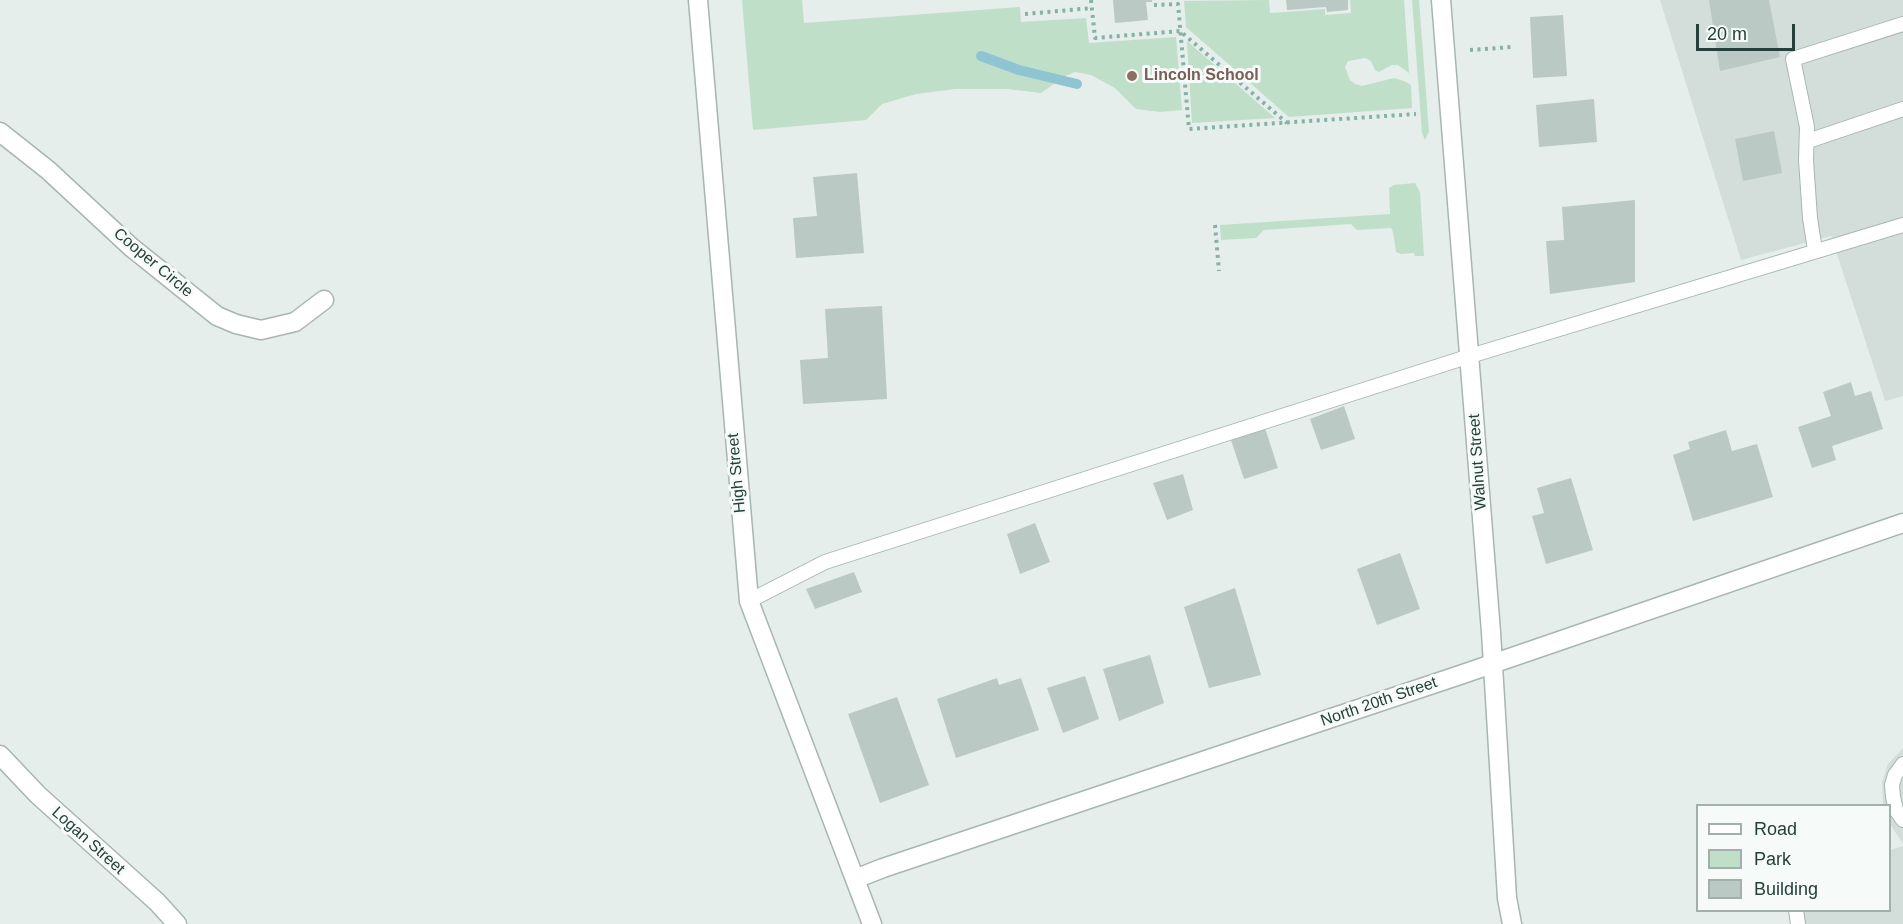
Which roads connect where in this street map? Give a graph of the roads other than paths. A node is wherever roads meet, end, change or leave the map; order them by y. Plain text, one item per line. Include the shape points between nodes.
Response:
1 (698, 0) edge
2 (1441, 0) edge
3 (1903, 24) edge
4 (1903, 110) edge
5 (0, 132) edge
6 (1808, 141) junction
7 (1903, 225) edge
8 (1815, 250) junction
9 (324, 300) dead end
10 (1470, 356) junction
11 (1903, 523) edge
12 (749, 601) junction
13 (1493, 663) junction
14 (0, 755) edge
15 (1903, 764) edge
16 (1903, 820) edge
17 (855, 879) junction
18 (177, 924) edge
19 (872, 924) edge
20 (1512, 924) edge

1 - 12 street, High Street
2 - 10 street, Walnut Street
3 - 6 lane via 1793,59
4 - 6 lane
5 - 9 street, Cooper Circle via 217,316 261,330 294,322
6 - 8 lane
7 - 8 lane
8 - 10 lane
10 - 12 lane via 825,562
10 - 13 street, Walnut Street
11 - 13 street, North 20th Street
12 - 17 street, High Street
13 - 17 street, North 20th Street
13 - 20 street, Walnut Street via 1507,898
14 - 18 street, Logan Street
15 - 16 lane via 1892,785 1896,810
17 - 19 street, High Street

